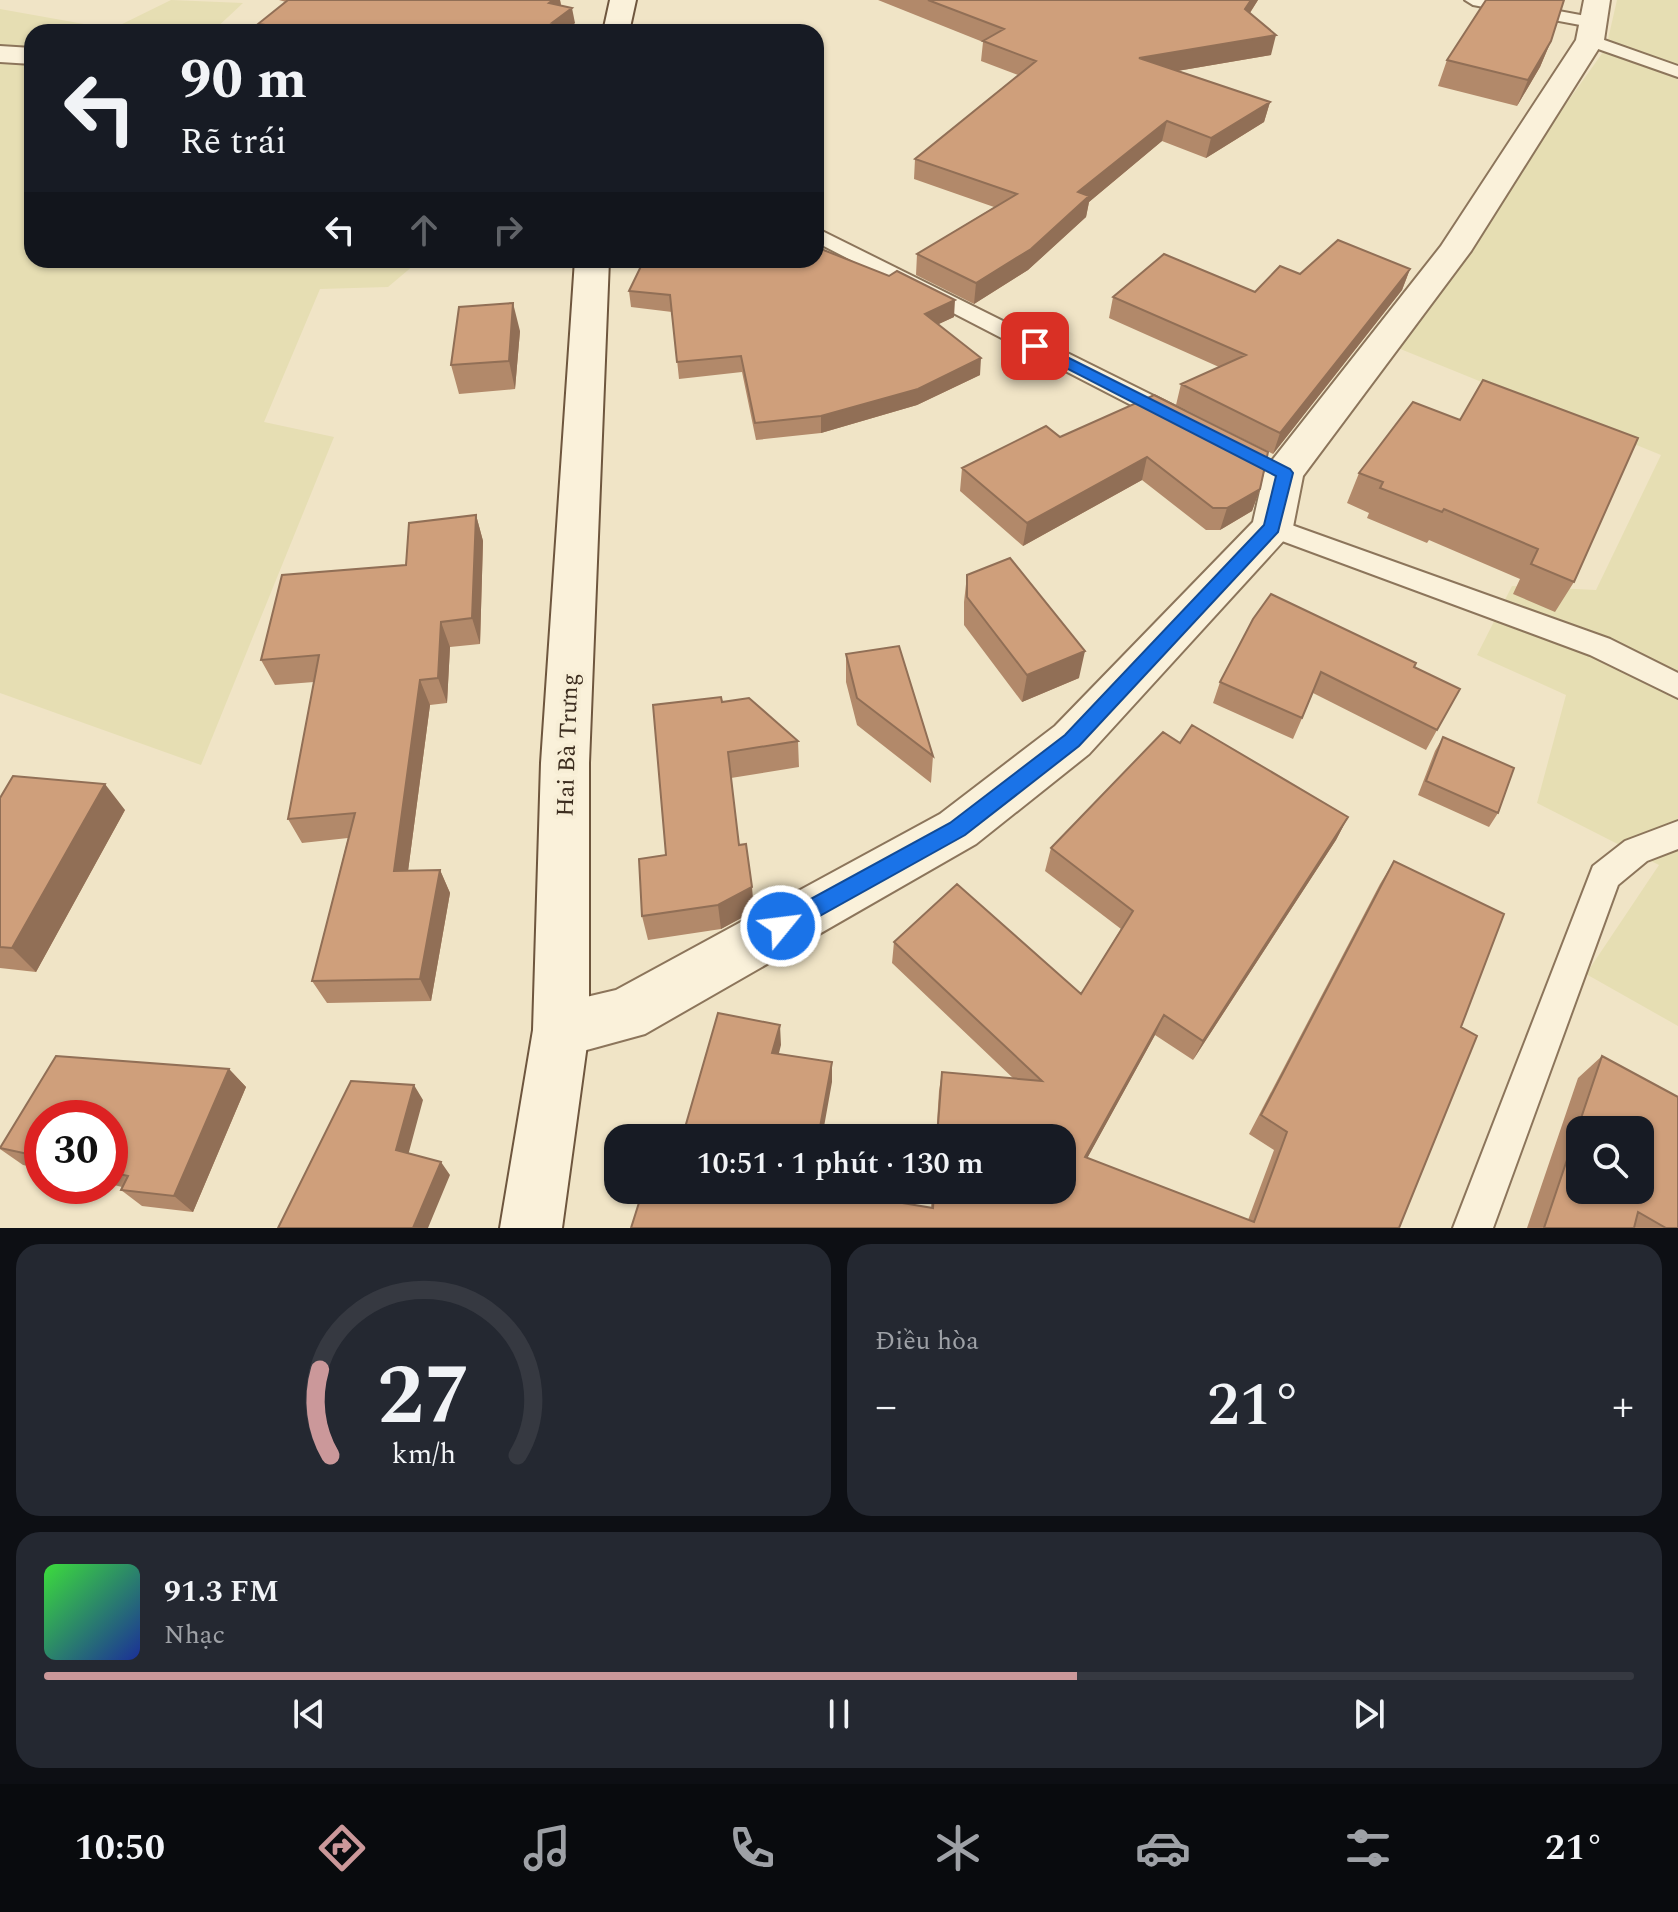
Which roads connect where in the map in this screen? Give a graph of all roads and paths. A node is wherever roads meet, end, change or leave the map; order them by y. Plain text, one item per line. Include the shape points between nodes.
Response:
1 (1473, 0) edge
2 (616, 1) edge
3 (1593, 21) edge
4 (616, 24) edge
5 (0, 54) edge
6 (24, 56) edge
7 (1678, 72) edge
8 (824, 238) edge
9 (592, 268) edge
10 (1201, 431) edge
11 (1272, 527) junction
12 (1678, 686) edge
13 (1678, 835) edge
14 (561, 1030) junction
15 (531, 1228) edge
16 (1473, 1228) edge

1 - 3 lane
2 - 4 street
3 - 7 lane
3 - 11 street via 1454,251 1277,470
5 - 6 street
8 - 10 lane
9 - 14 street, Hai Bà Trưng via 565,763
11 - 12 lane via 1600,647
11 - 14 street via 1072,740 958,829 625,1015
13 - 16 lane via 1636,851 1605,876
14 - 15 street, Hai Bà Trưng

